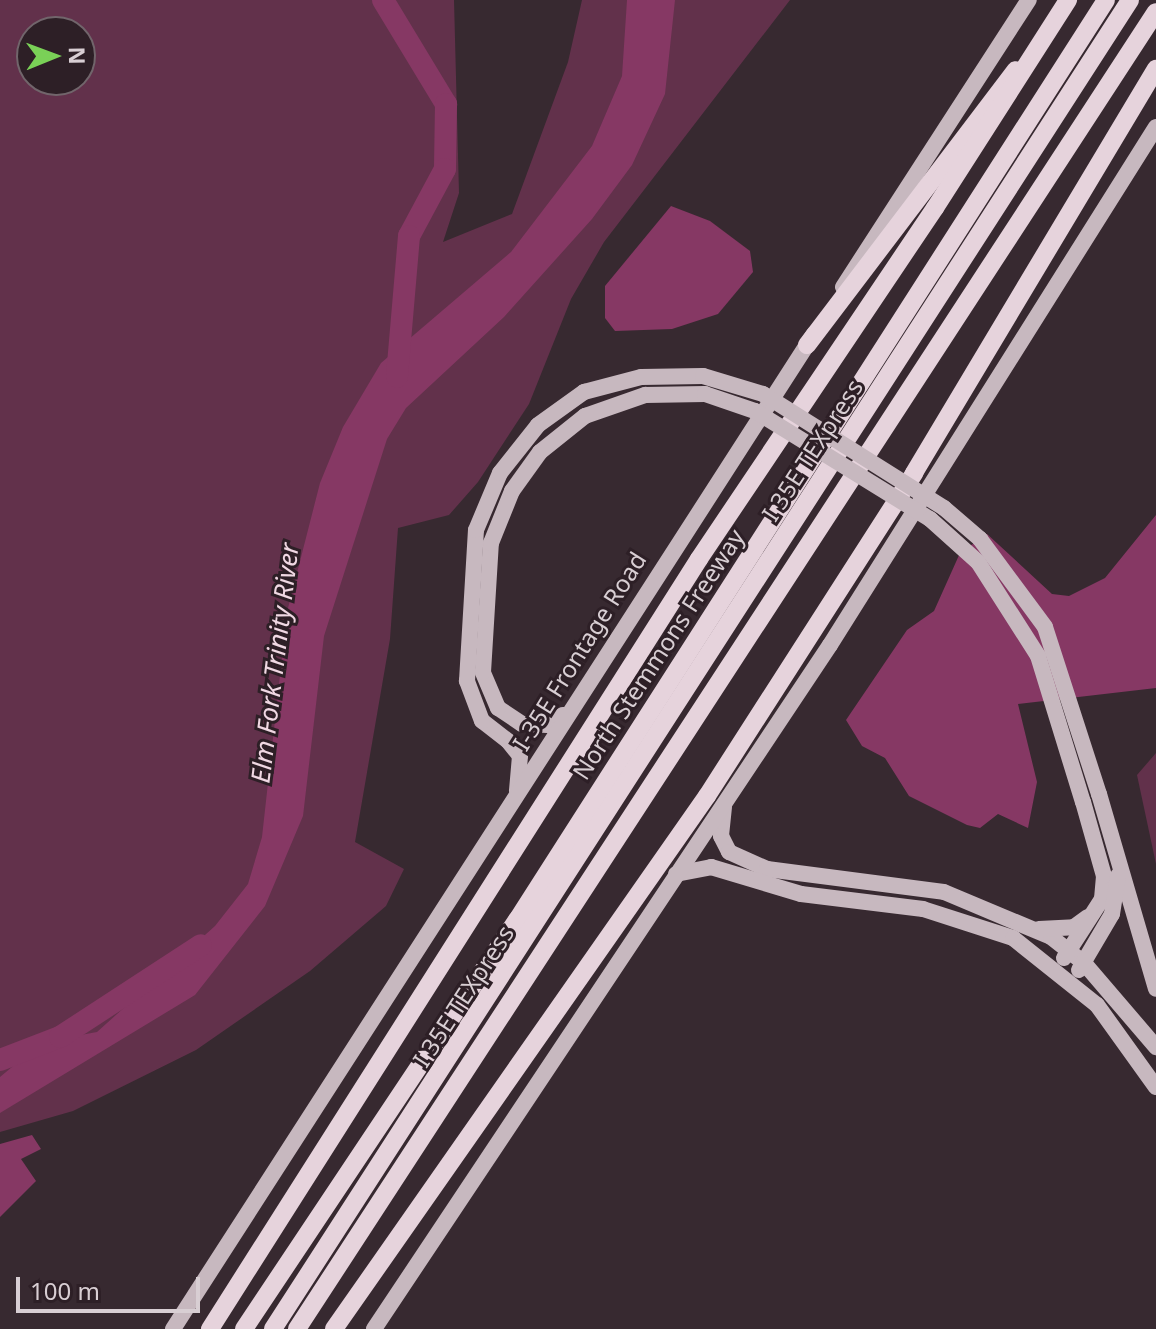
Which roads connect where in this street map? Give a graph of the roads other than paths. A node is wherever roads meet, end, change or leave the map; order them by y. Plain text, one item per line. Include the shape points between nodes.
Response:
1 (1029, 0) edge
2 (1068, 0) edge
3 (1075, 0) edge
4 (1106, 0) edge
5 (1130, 0) edge
6 (1156, 12) edge
7 (1156, 69) edge
8 (1156, 127) edge
9 (807, 345) junction
10 (734, 596) junction
11 (567, 712) junction
12 (515, 800) junction
13 (724, 806) junction
14 (1117, 855) junction
15 (676, 874) junction
16 (854, 882) junction
17 (852, 902) junction
18 (1099, 903) junction
19 (1036, 929) junction
20 (1070, 952) junction
21 (1084, 963) junction
22 (1056, 967) junction
23 (1071, 981) junction
24 (1156, 989) edge
25 (1156, 1047) edge
26 (1156, 1087) edge
27 (173, 1329) edge
28 (210, 1329) edge
29 (244, 1329) edge
30 (273, 1329) edge
31 (297, 1329) edge
32 (334, 1329) edge
33 (374, 1329) edge

1 - 9 main road, I-35E Frontage Road via 928,147
2 - 28 highway, bridge via 699,559
3 - 9 highway
4 - 10 highway, North Stemmons Freeway
5 - 10 highway, I 35E TEXpress
6 - 31 highway
7 - 32 highway via 707,796
8 - 13 main road
9 - 11 main road, I-35E Frontage Road
10 - 29 highway, North Stemmons Freeway via 631,740
10 - 30 highway, I 35E TEXpress via 642,757
11 - 12 main road, I-35E Frontage Road
11 - 18 main road, bridge via 548,725 522,724 498,708 483,672 491,543 512,491 540,452 585,416 645,395 705,394 755,411 930,519 978,562 1038,656 1104,876
12 - 14 main road, bridge via 521,765 508,741 482,721 467,681 476,530 500,473 538,425 584,392 641,377 703,376 763,394 944,508 980,539 1045,627
12 - 27 main road, I-35E Frontage Road
13 - 15 main road
13 - 16 main road via 721,836 742,859
14 - 21 main road via 1112,914
14 - 24 main road
15 - 17 main road via 711,867
15 - 33 main road
16 - 17 main road
16 - 19 main road via 944,892
17 - 22 main road via 974,922
18 - 19 main road via 1074,927
18 - 20 main road
19 - 20 main road
20 - 21 main road
20 - 22 main road
21 - 23 main road
21 - 25 main road
22 - 23 main road
23 - 26 main road

